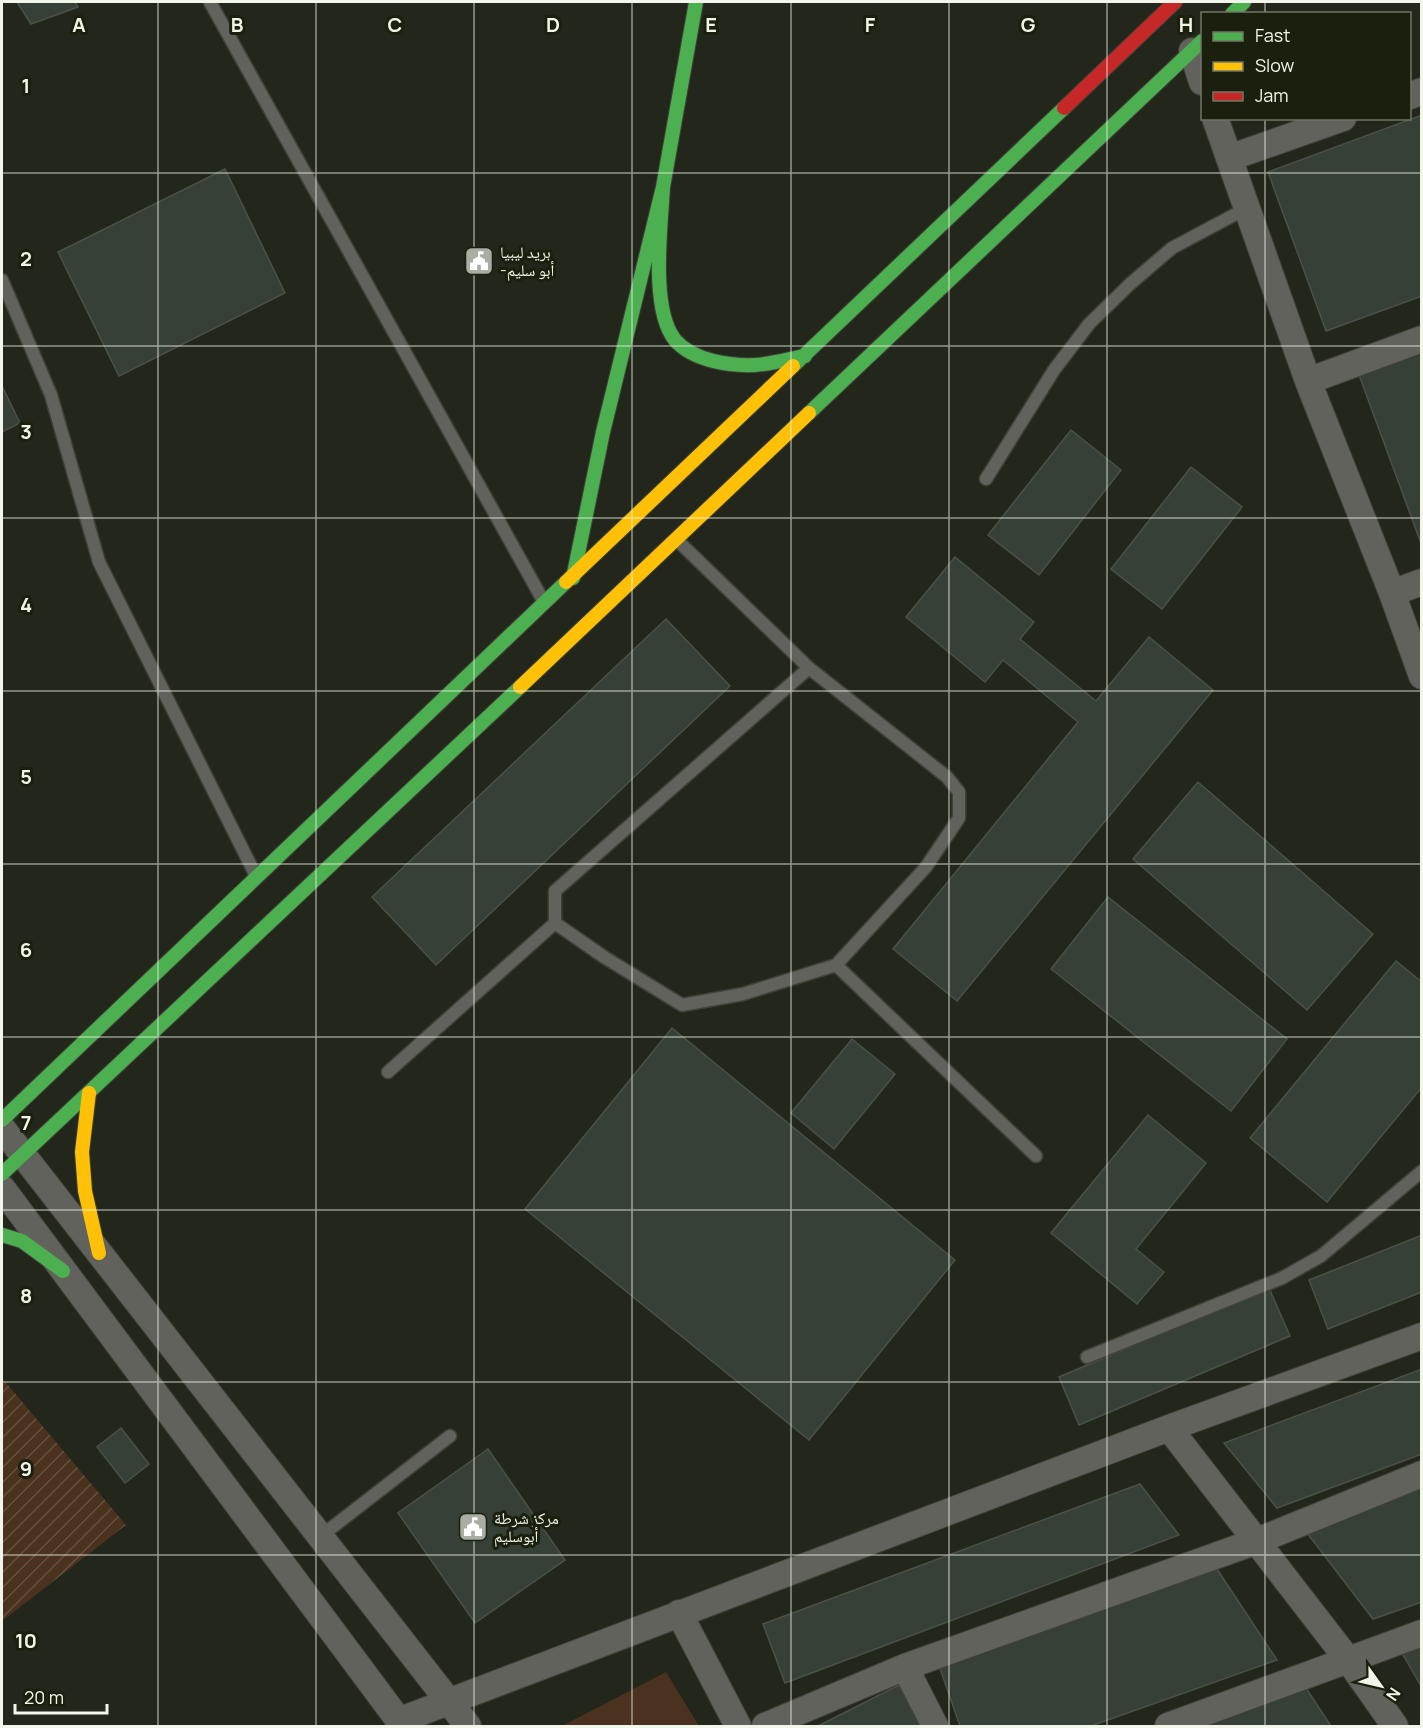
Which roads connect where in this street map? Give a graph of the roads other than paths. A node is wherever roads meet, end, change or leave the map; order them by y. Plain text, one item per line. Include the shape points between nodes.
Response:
1 (210, 2) edge
2 (696, 2) edge
3 (1175, 2) edge
4 (1197, 46) edge
5 (1201, 70) edge
6 (1216, 120) edge
7 (1338, 120) edge
8 (1229, 158) junction
9 (663, 187) junction
10 (1247, 208) junction
11 (2, 280) edge
12 (1422, 339) edge
13 (805, 356) junction
14 (1308, 381) junction
15 (986, 479) dead end
16 (677, 540) junction
17 (573, 578) junction
18 (1422, 582) edge
19 (1392, 593) junction
20 (544, 603) junction
21 (809, 668) junction
22 (1422, 676) edge
23 (256, 877) junction
24 (555, 923) junction
25 (836, 965) junction
26 (387, 1072) dead end
27 (89, 1093) junction
28 (2, 1120) edge
29 (2, 1128) edge
30 (23, 1155) junction
31 (1036, 1156) dead end
32 (1422, 1171) edge
33 (2, 1174) edge
34 (2, 1188) edge
35 (2, 1235) edge
36 (99, 1253) junction
37 (63, 1271) junction
38 (1422, 1336) edge
39 (1087, 1357) dead end
40 (1169, 1428) junction
41 (450, 1436) dead end
42 (1422, 1474) edge
43 (321, 1536) junction
44 (1257, 1541) junction
45 (679, 1613) junction
46 (1422, 1633) edge
47 (1349, 1661) junction
48 (905, 1667) junction
49 (449, 1700) junction
50 (400, 1724) edge
51 (468, 1726) edge
52 (738, 1726) edge
53 (765, 1726) edge
54 (935, 1726) edge
55 (1168, 1726) edge
56 (1395, 1726) edge

1 - 20 lane
2 - 9 main road
3 - 13 main road
4 - 5 street
4 - 16 main road
6 - 8 street
7 - 8 street
8 - 10 street
9 - 13 main road via 659,295 671,334 690,352 718,363 748,366
9 - 17 main road via 603,432
10 - 14 street
10 - 15 lane via 1172,248 1089,324 1054,370
11 - 23 lane via 51,395 99,562
12 - 14 street
13 - 17 main road
14 - 19 street
16 - 21 lane
16 - 27 main road
17 - 20 main road
18 - 19 street
19 - 22 street
20 - 23 main road
21 - 24 lane via 555,891
21 - 25 lane via 947,777 958,792 959,819 926,867
23 - 28 main road
24 - 25 lane via 682,1005 743,994
24 - 26 lane
25 - 31 lane
27 - 30 main road
27 - 36 main road via 82,1152 85,1191
29 - 30 street
30 - 33 main road
30 - 36 street
32 - 39 lane via 1321,1256 1282,1278
34 - 37 street
35 - 37 main road via 22,1241
36 - 43 street
37 - 50 street
38 - 40 street
40 - 44 street
40 - 45 street
41 - 43 lane
42 - 44 street
43 - 49 street
44 - 47 street
44 - 48 street
45 - 49 street
45 - 52 street
46 - 47 street
47 - 55 street
47 - 56 street
48 - 53 street
48 - 54 street
49 - 50 street
49 - 51 street

